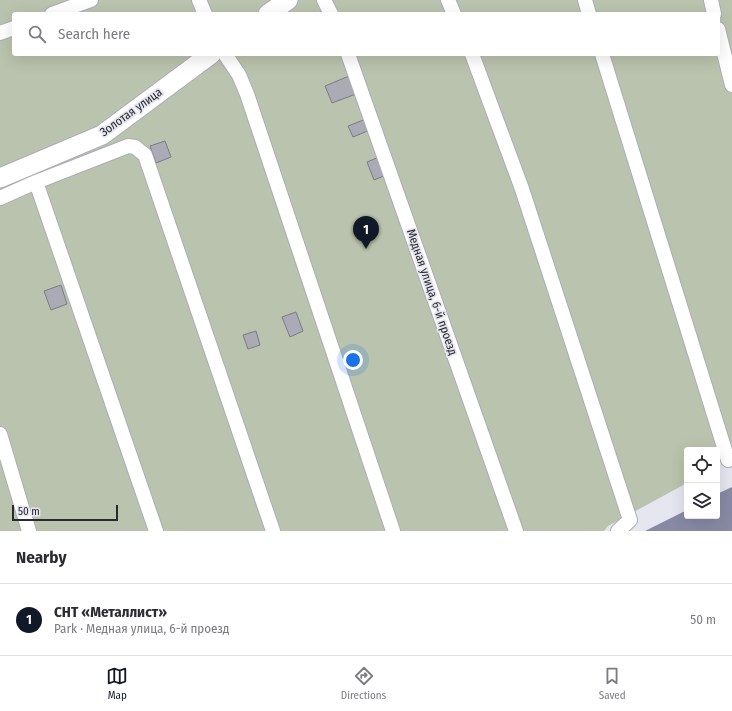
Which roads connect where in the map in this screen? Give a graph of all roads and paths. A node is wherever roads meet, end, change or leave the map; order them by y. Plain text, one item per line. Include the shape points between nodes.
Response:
1 (91, 0) edge
2 (199, 0) edge
3 (288, 0) edge
4 (324, 0) edge
5 (448, 0) edge
6 (585, 0) edge
7 (711, 0) edge
8 (58, 12) edge
9 (204, 12) edge
10 (271, 12) edge
11 (330, 12) edge
12 (453, 12) edge
13 (588, 12) edge
14 (714, 12) edge
15 (12, 29) edge
16 (0, 33) edge
17 (720, 38) edge
18 (208, 56) edge
19 (226, 56) edge
20 (349, 56) edge
21 (473, 56) edge
22 (603, 56) edge
23 (732, 85) edge
24 (0, 178) edge
25 (36, 182) junction
26 (0, 198) edge
27 (0, 434) edge
28 (728, 460) dead end
29 (29, 531) edge
30 (156, 531) edge
31 (273, 531) edge
32 (393, 531) edge
33 (516, 531) edge
34 (618, 531) edge

1 - 8 street
2 - 9 street
3 - 10 street
4 - 11 street
5 - 12 street
6 - 13 street
7 - 14 street
15 - 16 street
17 - 23 street
18 - 24 street, Золотая улица via 102,135
19 - 32 street via 239,75 247,94
20 - 33 street, Медная улица, 6-й проезд
21 - 34 street via 522,189 630,520
22 - 28 street
25 - 26 street
25 - 30 street
25 - 31 street via 128,146 135,147 145,155
27 - 29 street

